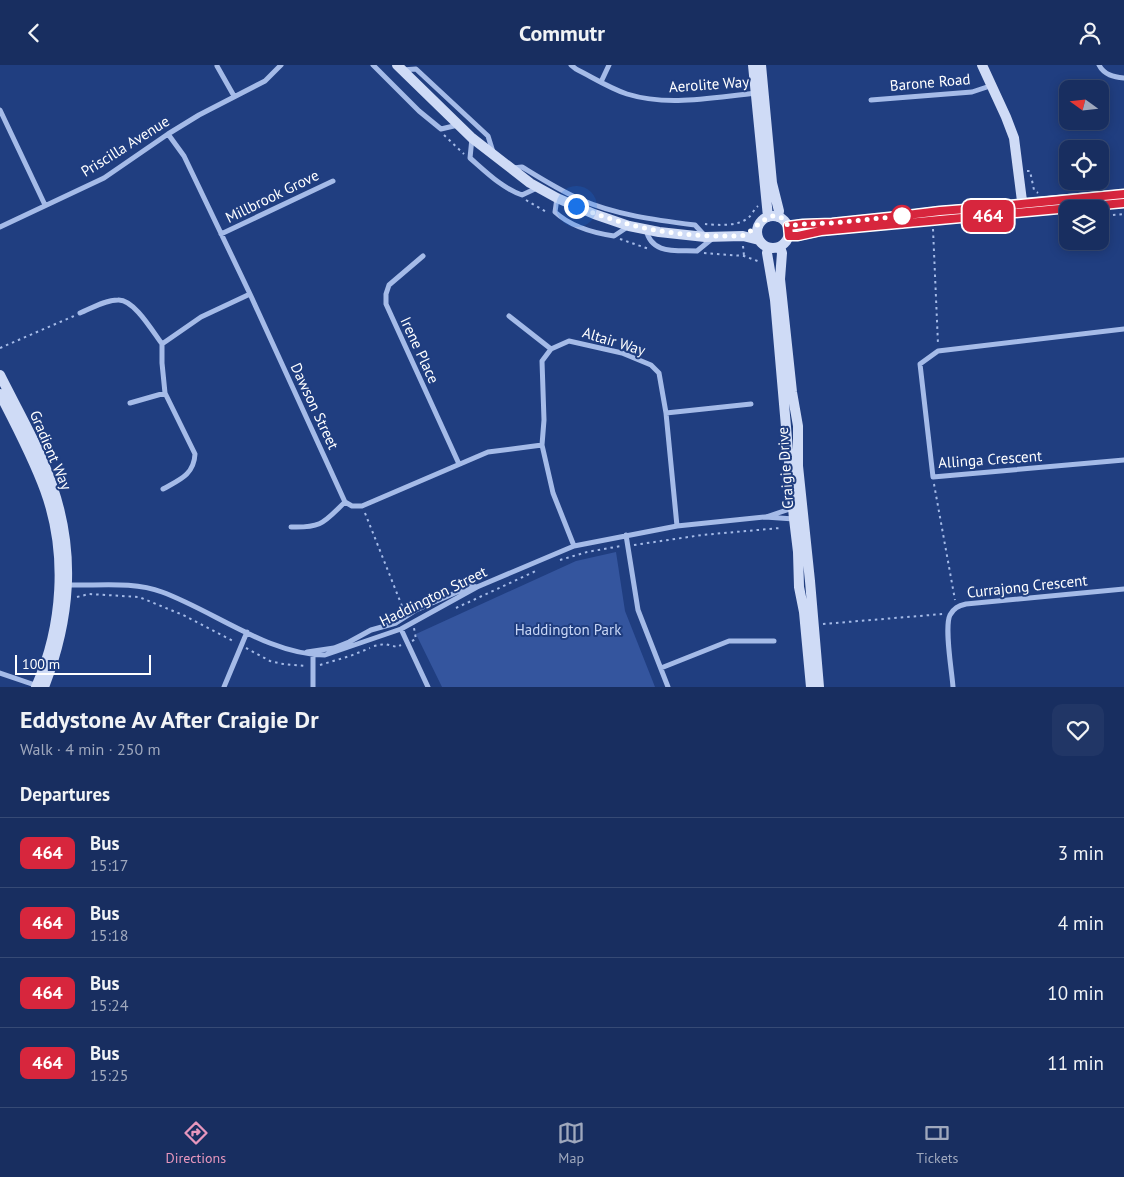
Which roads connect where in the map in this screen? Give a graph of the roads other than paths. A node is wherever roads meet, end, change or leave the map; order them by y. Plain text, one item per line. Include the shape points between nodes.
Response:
1 (281, 65) edge
2 (373, 65) edge
3 (571, 65) edge
4 (609, 65) edge
5 (753, 65) edge
6 (761, 65) edge
7 (982, 65) edge
8 (1099, 65) edge
9 (216, 66) edge
10 (399, 68) edge
11 (1124, 78) edge
12 (601, 82) junction
13 (990, 86) junction
14 (759, 93) junction
15 (234, 96) junction
16 (871, 100) dead end
17 (0, 110) edge
18 (459, 125) junction
19 (168, 134) junction
20 (472, 138) junction
21 (494, 155) junction
22 (510, 169) junction
23 (333, 181) dead end
24 (537, 187) junction
25 (1124, 194) edge
26 (557, 199) junction
27 (1124, 203) edge
28 (45, 205) junction
29 (1023, 208) junction
30 (769, 219) junction
31 (629, 226) junction
32 (0, 227) edge
33 (646, 229) junction
34 (789, 231) junction
35 (221, 234) junction
36 (743, 236) junction
37 (710, 237) junction
38 (759, 240) junction
39 (768, 247) junction
40 (780, 247) junction
41 (423, 256) dead end
42 (250, 294) junction
43 (80, 313) road end
44 (509, 316) dead end
45 (1124, 329) edge
46 (162, 344) junction
47 (551, 349) junction
48 (0, 375) edge
49 (165, 393) junction
50 (0, 394) edge
51 (130, 403) dead end
52 (751, 403) dead end
53 (666, 413) junction
54 (542, 445) junction
55 (1124, 460) edge
56 (459, 464) junction
57 (163, 489) dead end
58 (345, 502) junction
59 (798, 508) junction
60 (765, 517) junction
61 (799, 519) junction
62 (677, 526) junction
63 (291, 527) dead end
64 (626, 535) junction
65 (574, 546) junction
66 (63, 584) junction
67 (477, 587) junction
68 (1124, 589) edge
69 (401, 629) junction
70 (248, 633) junction
71 (774, 641) dead end
72 (302, 653) junction
73 (313, 655) junction
74 (661, 669) junction
75 (0, 673) edge
76 (39, 687) edge
77 (224, 687) edge
78 (313, 687) edge
79 (428, 687) edge
80 (668, 687) edge
81 (811, 687) edge
82 (819, 687) edge
83 (953, 687) edge

1 - 15 street, Priscilla Avenue via 265,81
2 - 18 street via 441,129
3 - 12 street, Aerolite Way
4 - 12 street
5 - 14 main road
6 - 14 main road
7 - 13 main road
8 - 11 street via 1111,76
9 - 15 street
10 - 18 main road
10 - 21 street via 416,69 488,136
12 - 14 street, Aerolite Way via 626,94 672,101
13 - 16 street, Barone Road via 972,92
13 - 29 main road via 1014,138
14 - 30 main road
15 - 19 street, Priscilla Avenue
17 - 28 street
18 - 20 main road
19 - 28 street, Priscilla Avenue via 104,178
19 - 35 street, Dawson Street via 184,156
20 - 21 main road
20 - 24 street via 470,158 489,176 522,195
21 - 22 main road
22 - 24 main road
22 - 37 street via 522,167 579,199 608,209 695,225
23 - 35 street, Millbrook Grove
24 - 26 main road
25 - 29 main road
26 - 31 main road
26 - 31 street via 555,212 562,218 598,233 614,236
27 - 29 main road
28 - 32 street, Priscilla Avenue
29 - 34 main road via 798,236
30 - 34 main road via 783,219
30 - 36 main road
30 - 38 main road via 758,231
31 - 33 main road
33 - 37 main road
33 - 37 street via 648,239 656,247 697,251
34 - 40 main road
35 - 42 street, Dawson Street
36 - 37 main road
36 - 38 main road
38 - 39 main road
39 - 40 main road
39 - 59 main road, Craigie Drive via 764,262 775,300
40 - 59 main road, Craigie Drive via 780,279 798,426
41 - 56 street, Irene Place via 389,285 386,304
42 - 46 street via 201,317
42 - 58 street, Dawson Street
43 - 46 street via 120,299 130,303
44 - 47 street
45 - 55 street, Allinga Crescent via 938,351 920,364 932,477
46 - 49 street
47 - 53 street, Altair Way via 569,341 622,353 651,365 659,373
47 - 54 street via 542,361
48 - 66 main road, Gradient Way via 52,485 65,535 68,566
49 - 51 street
49 - 57 street via 195,460 187,475
50 - 66 main road, Gradient Way via 46,491 56,531
52 - 53 street
53 - 62 street, Altair Way
54 - 56 street via 488,452
54 - 65 street via 554,493
56 - 58 street via 362,506
58 - 63 street via 322,524
59 - 60 street, Haddington Street
59 - 61 main road, Craigie Drive
60 - 61 street, Haddington Street
60 - 62 street, Haddington Street
61 - 81 main road, Craigie Drive via 799,587
61 - 82 main road, Craigie Drive
62 - 64 street, Haddington Street
64 - 65 street, Haddington Street
64 - 74 street via 638,610
65 - 67 street, Haddington Street
66 - 70 street, Haddington Street via 136,586 161,592
66 - 76 main road, Gradient Way
67 - 69 street, Haddington Street
67 - 72 street via 471,586 416,610 396,623 334,648
68 - 83 street, Currajong Crescent via 956,607 950,615 948,631
69 - 73 street, Haddington Street via 347,649
69 - 79 street
70 - 72 street, Haddington Street
70 - 77 street
71 - 74 street via 729,641
72 - 73 street, Haddington Street
73 - 78 street
74 - 80 street
75 - 76 street

